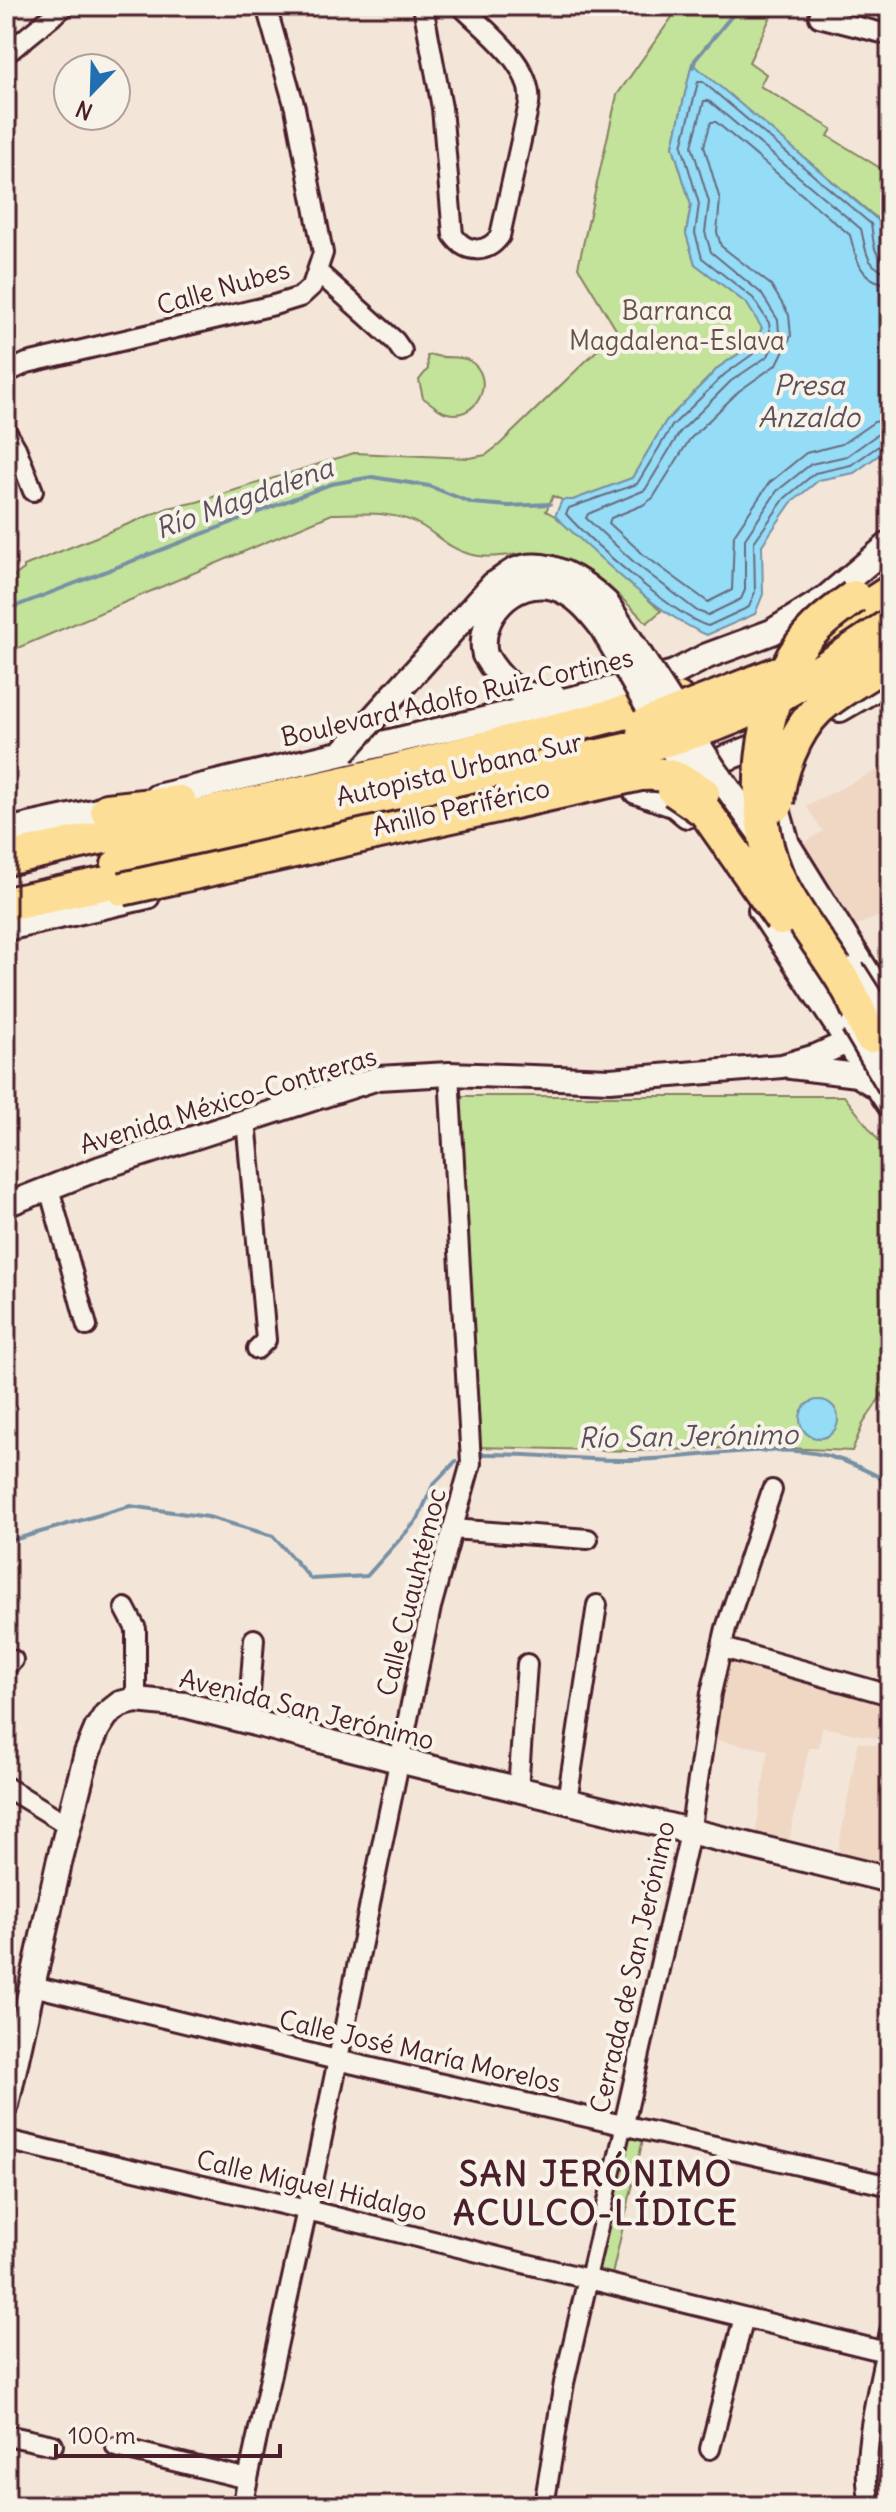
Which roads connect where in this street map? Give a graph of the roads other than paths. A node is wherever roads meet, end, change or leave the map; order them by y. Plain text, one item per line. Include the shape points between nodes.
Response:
1 (65, 6) edge
2 (266, 6) edge
3 (423, 6) edge
4 (461, 6) edge
5 (819, 17) dead end
6 (890, 35) edge
7 (6, 54) edge
8 (318, 272) junction
9 (402, 351) dead end
10 (6, 373) edge
11 (6, 431) edge
12 (33, 491) dead end
13 (890, 544) edge
14 (890, 571) edge
15 (890, 592) edge
16 (890, 605) edge
17 (890, 625) edge
18 (890, 641) edge
19 (890, 652) edge
20 (890, 660) edge
21 (890, 680) edge
22 (615, 688) junction
23 (838, 710) junction
24 (740, 728) junction
25 (788, 734) junction
26 (343, 752) junction
27 (507, 775) junction
28 (374, 776) junction
29 (636, 791) junction
30 (703, 793) junction
31 (107, 810) junction
32 (6, 831) edge
33 (773, 851) junction
34 (6, 859) edge
35 (6, 874) edge
36 (122, 889) junction
37 (6, 891) edge
38 (6, 906) edge
39 (65, 914) junction
40 (6, 928) edge
41 (877, 1003) edge
42 (878, 1034) edge
43 (782, 1066) junction
44 (449, 1074) junction
45 (888, 1088) edge
46 (246, 1120) junction
47 (49, 1188) junction
48 (6, 1205) edge
49 (87, 1326) dead end
50 (257, 1349) dead end
51 (772, 1490) dead end
52 (452, 1529) junction
53 (588, 1539) dead end
54 (597, 1605) dead end
55 (125, 1608) dead end
56 (254, 1639) dead end
57 (723, 1648) junction
58 (527, 1664) dead end
59 (890, 1695) edge
60 (136, 1700) junction
61 (248, 1720) junction
62 (398, 1760) junction
63 (6, 1787) edge
64 (518, 1790) junction
65 (567, 1801) junction
66 (68, 1825) junction
67 (690, 1833) junction
68 (890, 1880) edge
69 (33, 1986) junction
70 (337, 2060) junction
71 (6, 2105) edge
72 (624, 2124) junction
73 (6, 2140) edge
74 (890, 2186) edge
75 (307, 2210) junction
76 (588, 2278) junction
77 (744, 2317) junction
78 (890, 2331) edge
79 (886, 2352) junction
80 (6, 2435) edge
81 (53, 2445) dead end
82 (116, 2447) dead end
83 (710, 2449) dead end
84 (248, 2479) junction
85 (242, 2506) edge
86 (544, 2506) edge
87 (871, 2506) edge

1 - 7 street
2 - 8 street, Calle Nubes via 308,168 323,253
3 - 4 street via 442,108 453,235 467,248 479,250 500,236 530,88 519,65
5 - 6 street
8 - 9 street
8 - 10 street, Calle Nubes via 300,297 27,363
11 - 12 street
13 - 22 main road, Boulevard Adolfo Ruiz Cortines via 825,599 772,632 674,673
14 - 42 highway, bridge via 820,622 778,687 764,758 761,818 768,854 788,898
15 - 28 highway, Anillo Periférico via 804,649 668,703
16 - 35 highway, Autopista Urbana Sur, bridge via 808,660 643,727
17 - 27 highway, Autopista Urbana Sur, bridge via 817,675 735,716 662,741
18 - 24 highway, Anillo Periférico via 808,696
19 - 33 main road, bridge via 794,715 780,733 767,798
20 - 41 highway, bridge via 818,709 790,751 777,789 776,828 785,857
21 - 23 main road
22 - 26 main road, Boulevard Adolfo Ruiz Cortines
22 - 30 main road, bridge via 534,696 503,680 485,655 484,627 498,605 532,586 570,594 602,627
23 - 24 highway
23 - 25 main road
24 - 38 highway, Anillo Periférico via 667,758 592,777
25 - 29 main road
25 - 41 main road via 773,786 780,825
26 - 31 main road, Boulevard Adolfo Ruiz Cortines
26 - 33 main road, bridge via 493,585 517,570 561,572 585,583 606,603
27 - 37 highway, Autopista Urbana Sur
27 - 42 highway, bridge via 553,779 605,772 659,783 690,799 720,830 833,997
28 - 31 highway
28 - 34 highway, Anillo Periférico
29 - 39 main road
29 - 42 main road via 675,805 713,839
30 - 36 highway, bridge via 661,773 641,774
30 - 45 main road, bridge via 773,890
31 - 32 main road, Boulevard Adolfo Ruiz Cortines
33 - 42 main road, bridge
36 - 38 highway
36 - 39 main road
39 - 40 main road
41 - 42 highway, bridge
42 - 43 street, Avenida México-Contreras
42 - 45 highway
43 - 44 street, Avenida México-Contreras via 610,1080
43 - 45 street via 857,1075
44 - 46 street, Avenida México-Contreras via 378,1078
44 - 52 street, Calle Cuauhtémoc via 471,1463
46 - 47 street, Avenida México-Contreras
46 - 50 street via 266,1340
47 - 48 street, Avenida México-Contreras
47 - 49 street
51 - 57 street, Cerrada de San Jerónimo
52 - 53 street
52 - 62 street, Calle Cuauhtémoc
54 - 65 street
55 - 60 street via 136,1629
56 - 61 street
57 - 59 street
57 - 67 street, Cerrada de San Jerónimo
58 - 64 street
60 - 61 main road, Avenida San Jerónimo
60 - 66 main road via 120,1704 97,1729
61 - 62 main road, Avenida San Jerónimo
62 - 64 main road, Avenida San Jerónimo
62 - 70 street, Calle Cuauhtémoc
63 - 66 street
64 - 65 main road, Avenida San Jerónimo
65 - 67 main road, Avenida San Jerónimo
66 - 69 main road
67 - 68 main road, Avenida San Jerónimo
67 - 72 street, Cerrada de San Jerónimo
69 - 70 street, Calle José María Morelos
69 - 71 main road
70 - 72 street, Calle José María Morelos
70 - 75 street, Calle Cuauhtémoc
72 - 74 street, Calle José María Morelos
72 - 76 street, Cerrada de San Jerónimo
73 - 75 street, Calle Miguel Hidalgo
75 - 76 street, Calle Miguel Hidalgo
75 - 84 street, Calle Cuauhtémoc
76 - 77 street, Calle Miguel Hidalgo
76 - 86 street, Cerrada de San Jerónimo
77 - 79 street, Calle Miguel Hidalgo
77 - 83 street
78 - 79 street
79 - 87 street via 865,2468
80 - 81 street
82 - 84 street
84 - 85 street, Calle Cuauhtémoc

